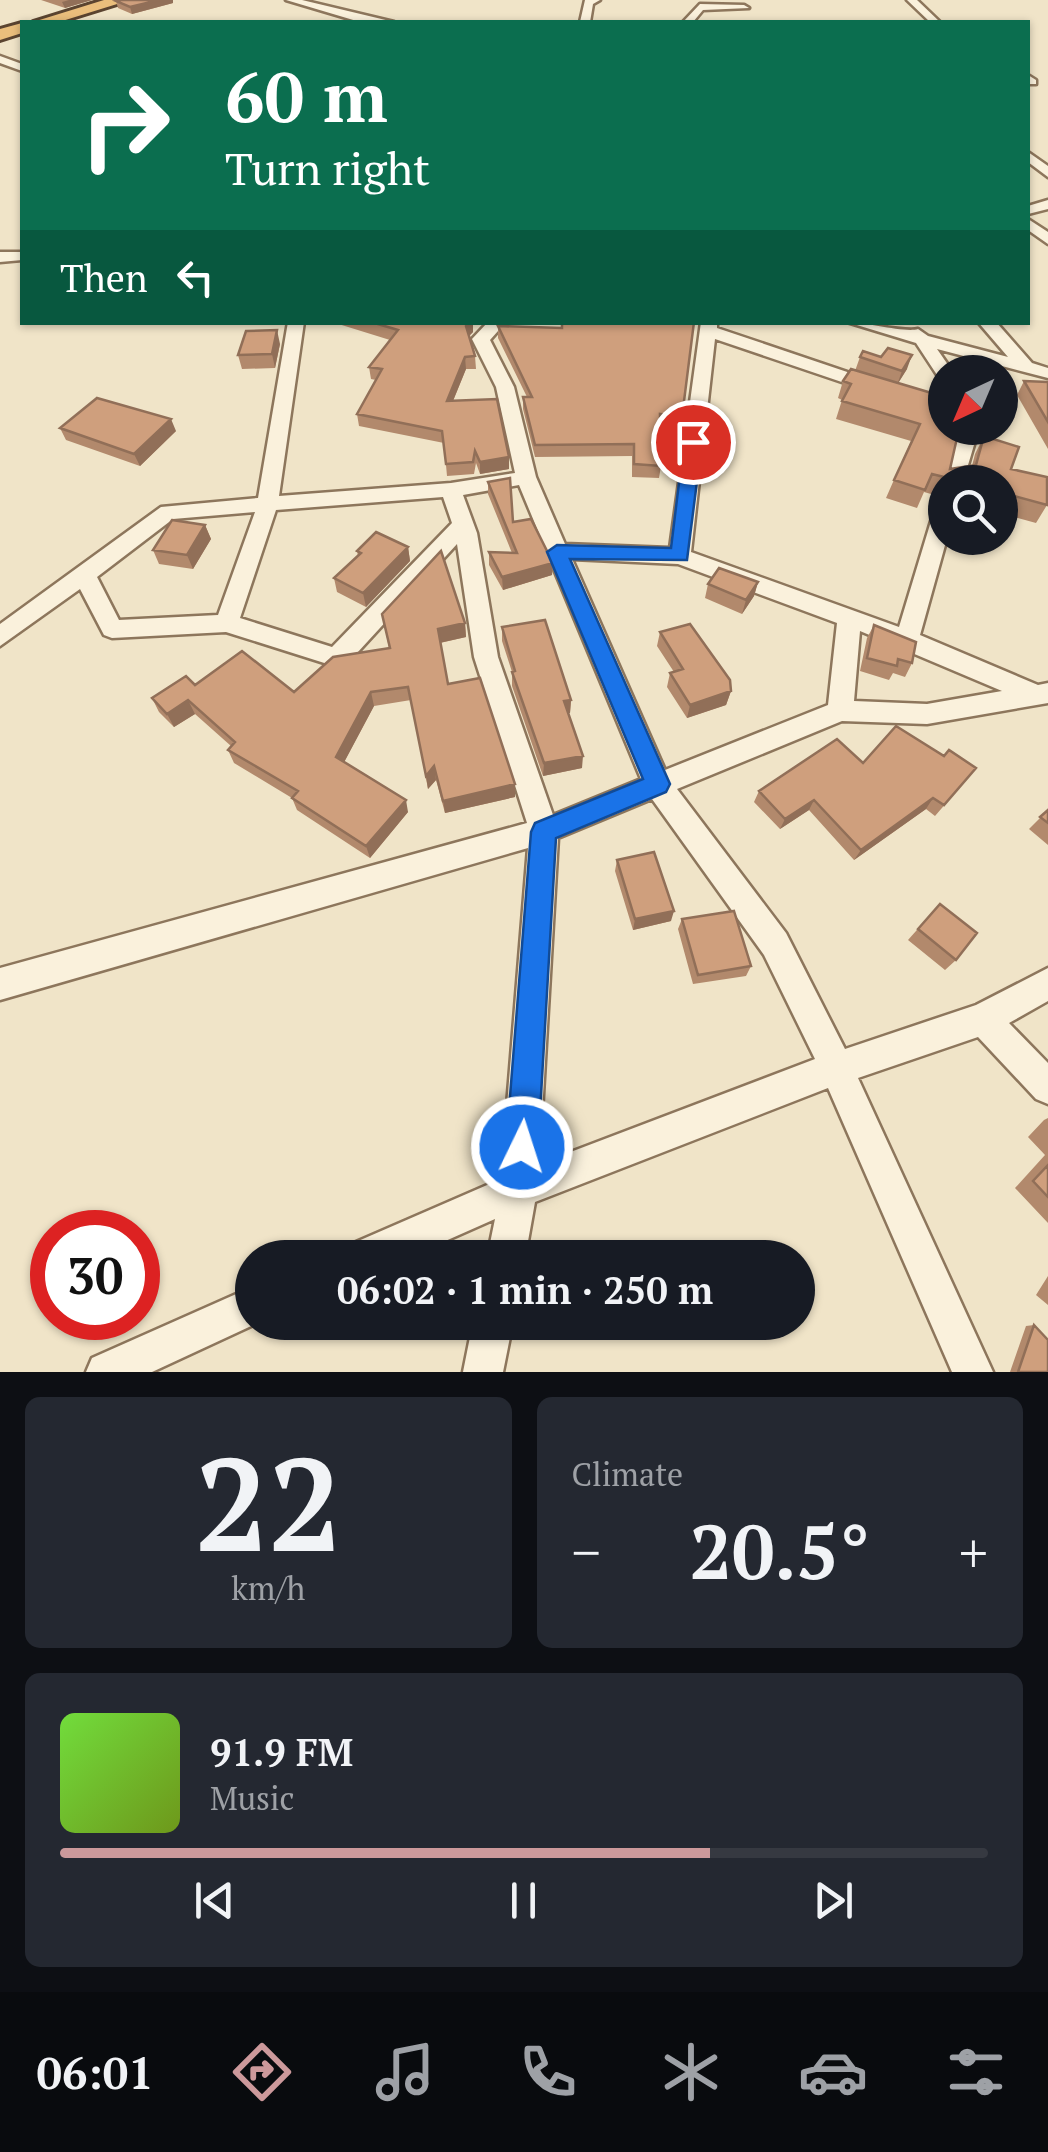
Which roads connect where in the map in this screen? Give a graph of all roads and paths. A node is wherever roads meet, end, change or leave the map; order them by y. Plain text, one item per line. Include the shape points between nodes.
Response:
1 (122, 0) edge
2 (292, 0) edge
3 (595, 0) edge
4 (912, 0) edge
5 (744, 8) dead end
6 (49, 20) edge
7 (380, 20) edge
8 (584, 20) edge
9 (690, 20) edge
10 (933, 20) edge
11 (296, 325) edge
12 (495, 325) edge
13 (867, 325) edge
14 (910, 325) edge
15 (989, 325) edge
16 (708, 326) edge
17 (922, 339) junction
18 (933, 355) edge
19 (1026, 367) junction
20 (1048, 373) edge
21 (928, 405) edge
22 (526, 477) junction
23 (451, 490) junction
24 (270, 506) junction
25 (463, 524) junction
26 (557, 552) junction
27 (931, 555) edge
28 (680, 556) junction
29 (83, 572) junction
30 (849, 618) junction
31 (226, 623) junction
32 (0, 638) edge
33 (906, 639) junction
34 (1042, 694) edge
35 (840, 711) junction
36 (658, 784) junction
37 (544, 832) junction
38 (0, 984) edge
39 (1048, 984) edge
40 (982, 1019) junction
41 (836, 1067) junction
42 (1048, 1087) edge
43 (520, 1187) junction
44 (402, 1240) edge
45 (510, 1240) edge
46 (235, 1314) edge
47 (489, 1340) edge
48 (106, 1372) edge
49 (483, 1372) edge
50 (973, 1372) edge

1 - 6 highway
2 - 7 street
3 - 8 street via 588,2
4 - 10 street
5 - 9 street via 700,7
11 - 24 street
12 - 22 street via 482,339 505,387
13 - 17 street
14 - 17 street
15 - 19 street
16 - 21 street
16 - 28 street
17 - 18 street
17 - 19 street
19 - 20 street
22 - 23 street
22 - 26 street
23 - 24 street
23 - 25 street
24 - 29 street via 168,512
24 - 31 street
25 - 31 street via 337,658
25 - 37 street via 486,657
26 - 28 street
26 - 36 street
27 - 33 street
28 - 30 street
29 - 31 street via 112,628
29 - 32 street
30 - 33 street
30 - 35 street
33 - 34 street
34 - 35 street via 927,714
35 - 36 street
36 - 37 street
36 - 41 street via 775,944
37 - 38 street
37 - 43 street
39 - 40 street
40 - 41 street
40 - 42 street
41 - 43 street
41 - 50 street
43 - 44 street
43 - 45 street
46 - 48 street
47 - 49 street

